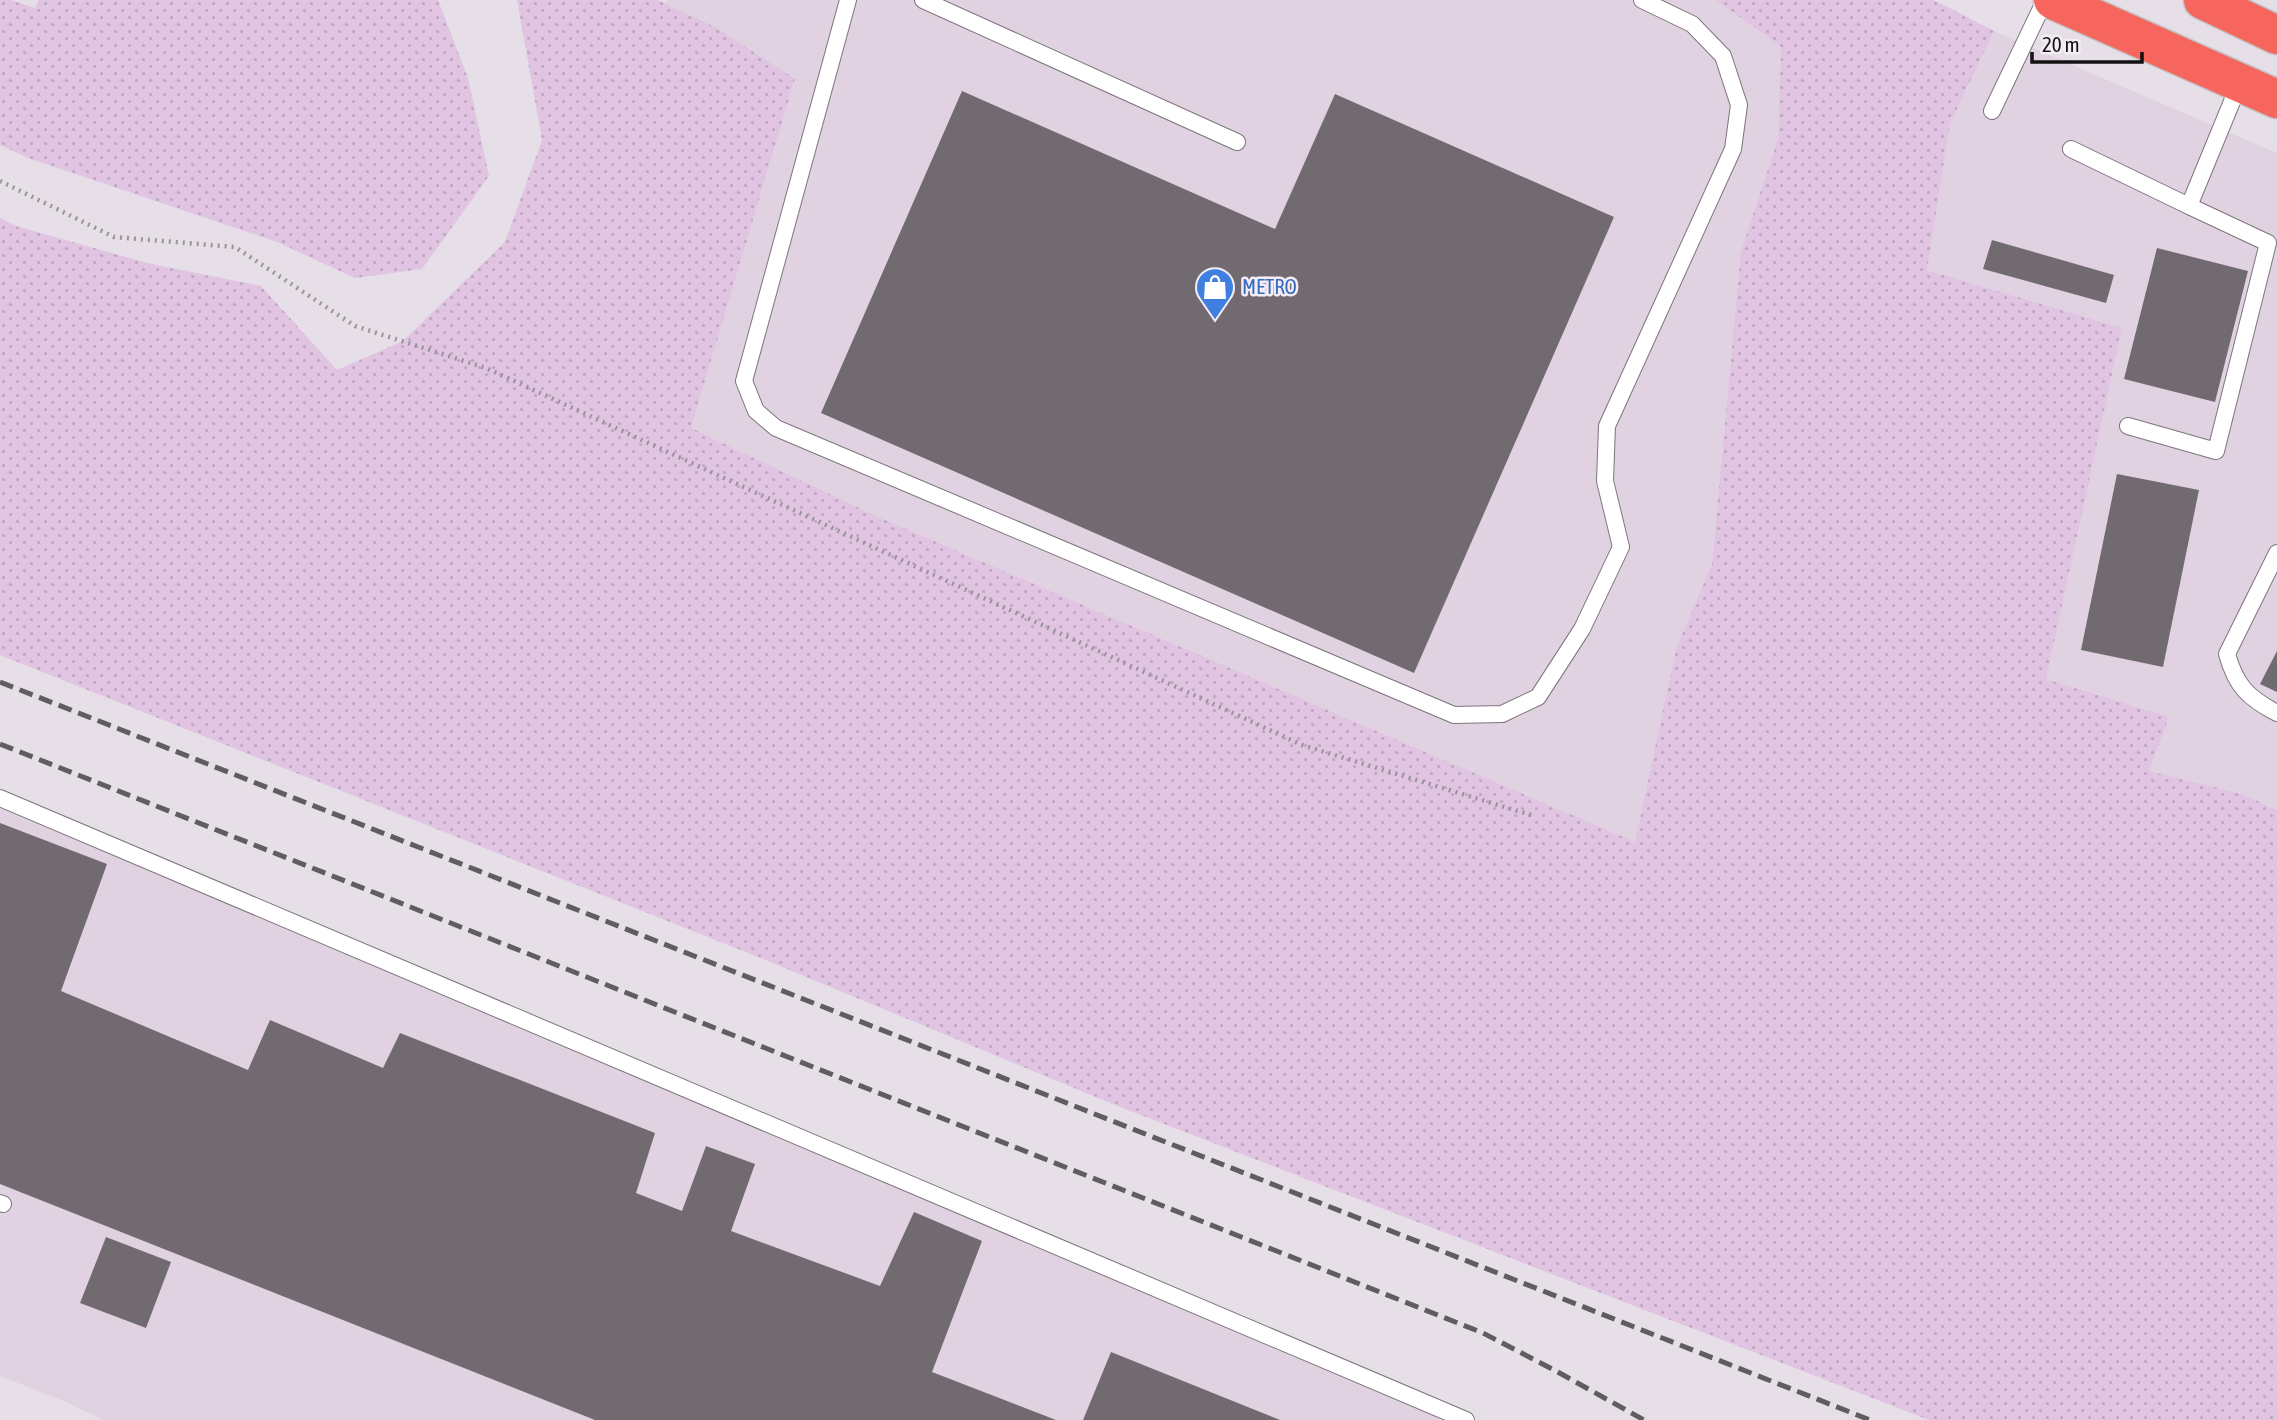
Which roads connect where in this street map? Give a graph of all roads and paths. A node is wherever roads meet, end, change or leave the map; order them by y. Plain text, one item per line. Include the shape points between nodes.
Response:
1 (848, 0) edge
2 (923, 0) edge
3 (1642, 0) edge
4 (2045, 0) edge
5 (2053, 0) edge
6 (2203, 0) edge
7 (2277, 35) edge
8 (2240, 82) junction
9 (2277, 99) edge
10 (1992, 111) dead end
11 (1237, 142) dead end
12 (2071, 149) dead end
13 (0, 181) edge
14 (2189, 206) junction
15 (2128, 426) dead end
16 (2277, 553) edge
17 (2277, 713) edge
18 (0, 798) edge
19 (1534, 816) dead end
20 (1466, 1420) edge

1 - 3 lane via 744,381 756,411 776,428 1454,715 1502,714 1538,697 1582,629 1621,547 1605,481 1607,426 1733,149 1739,105 1723,56 1692,24
2 - 11 lane
4 - 10 lane
5 - 8 highway
6 - 7 highway
8 - 9 highway
8 - 14 lane
12 - 14 lane
13 - 19 path via 114,237 235,247 355,326 486,368 1302,745
14 - 15 lane via 2268,243 2216,451
16 - 17 lane via 2227,654 2246,694
18 - 20 lane

